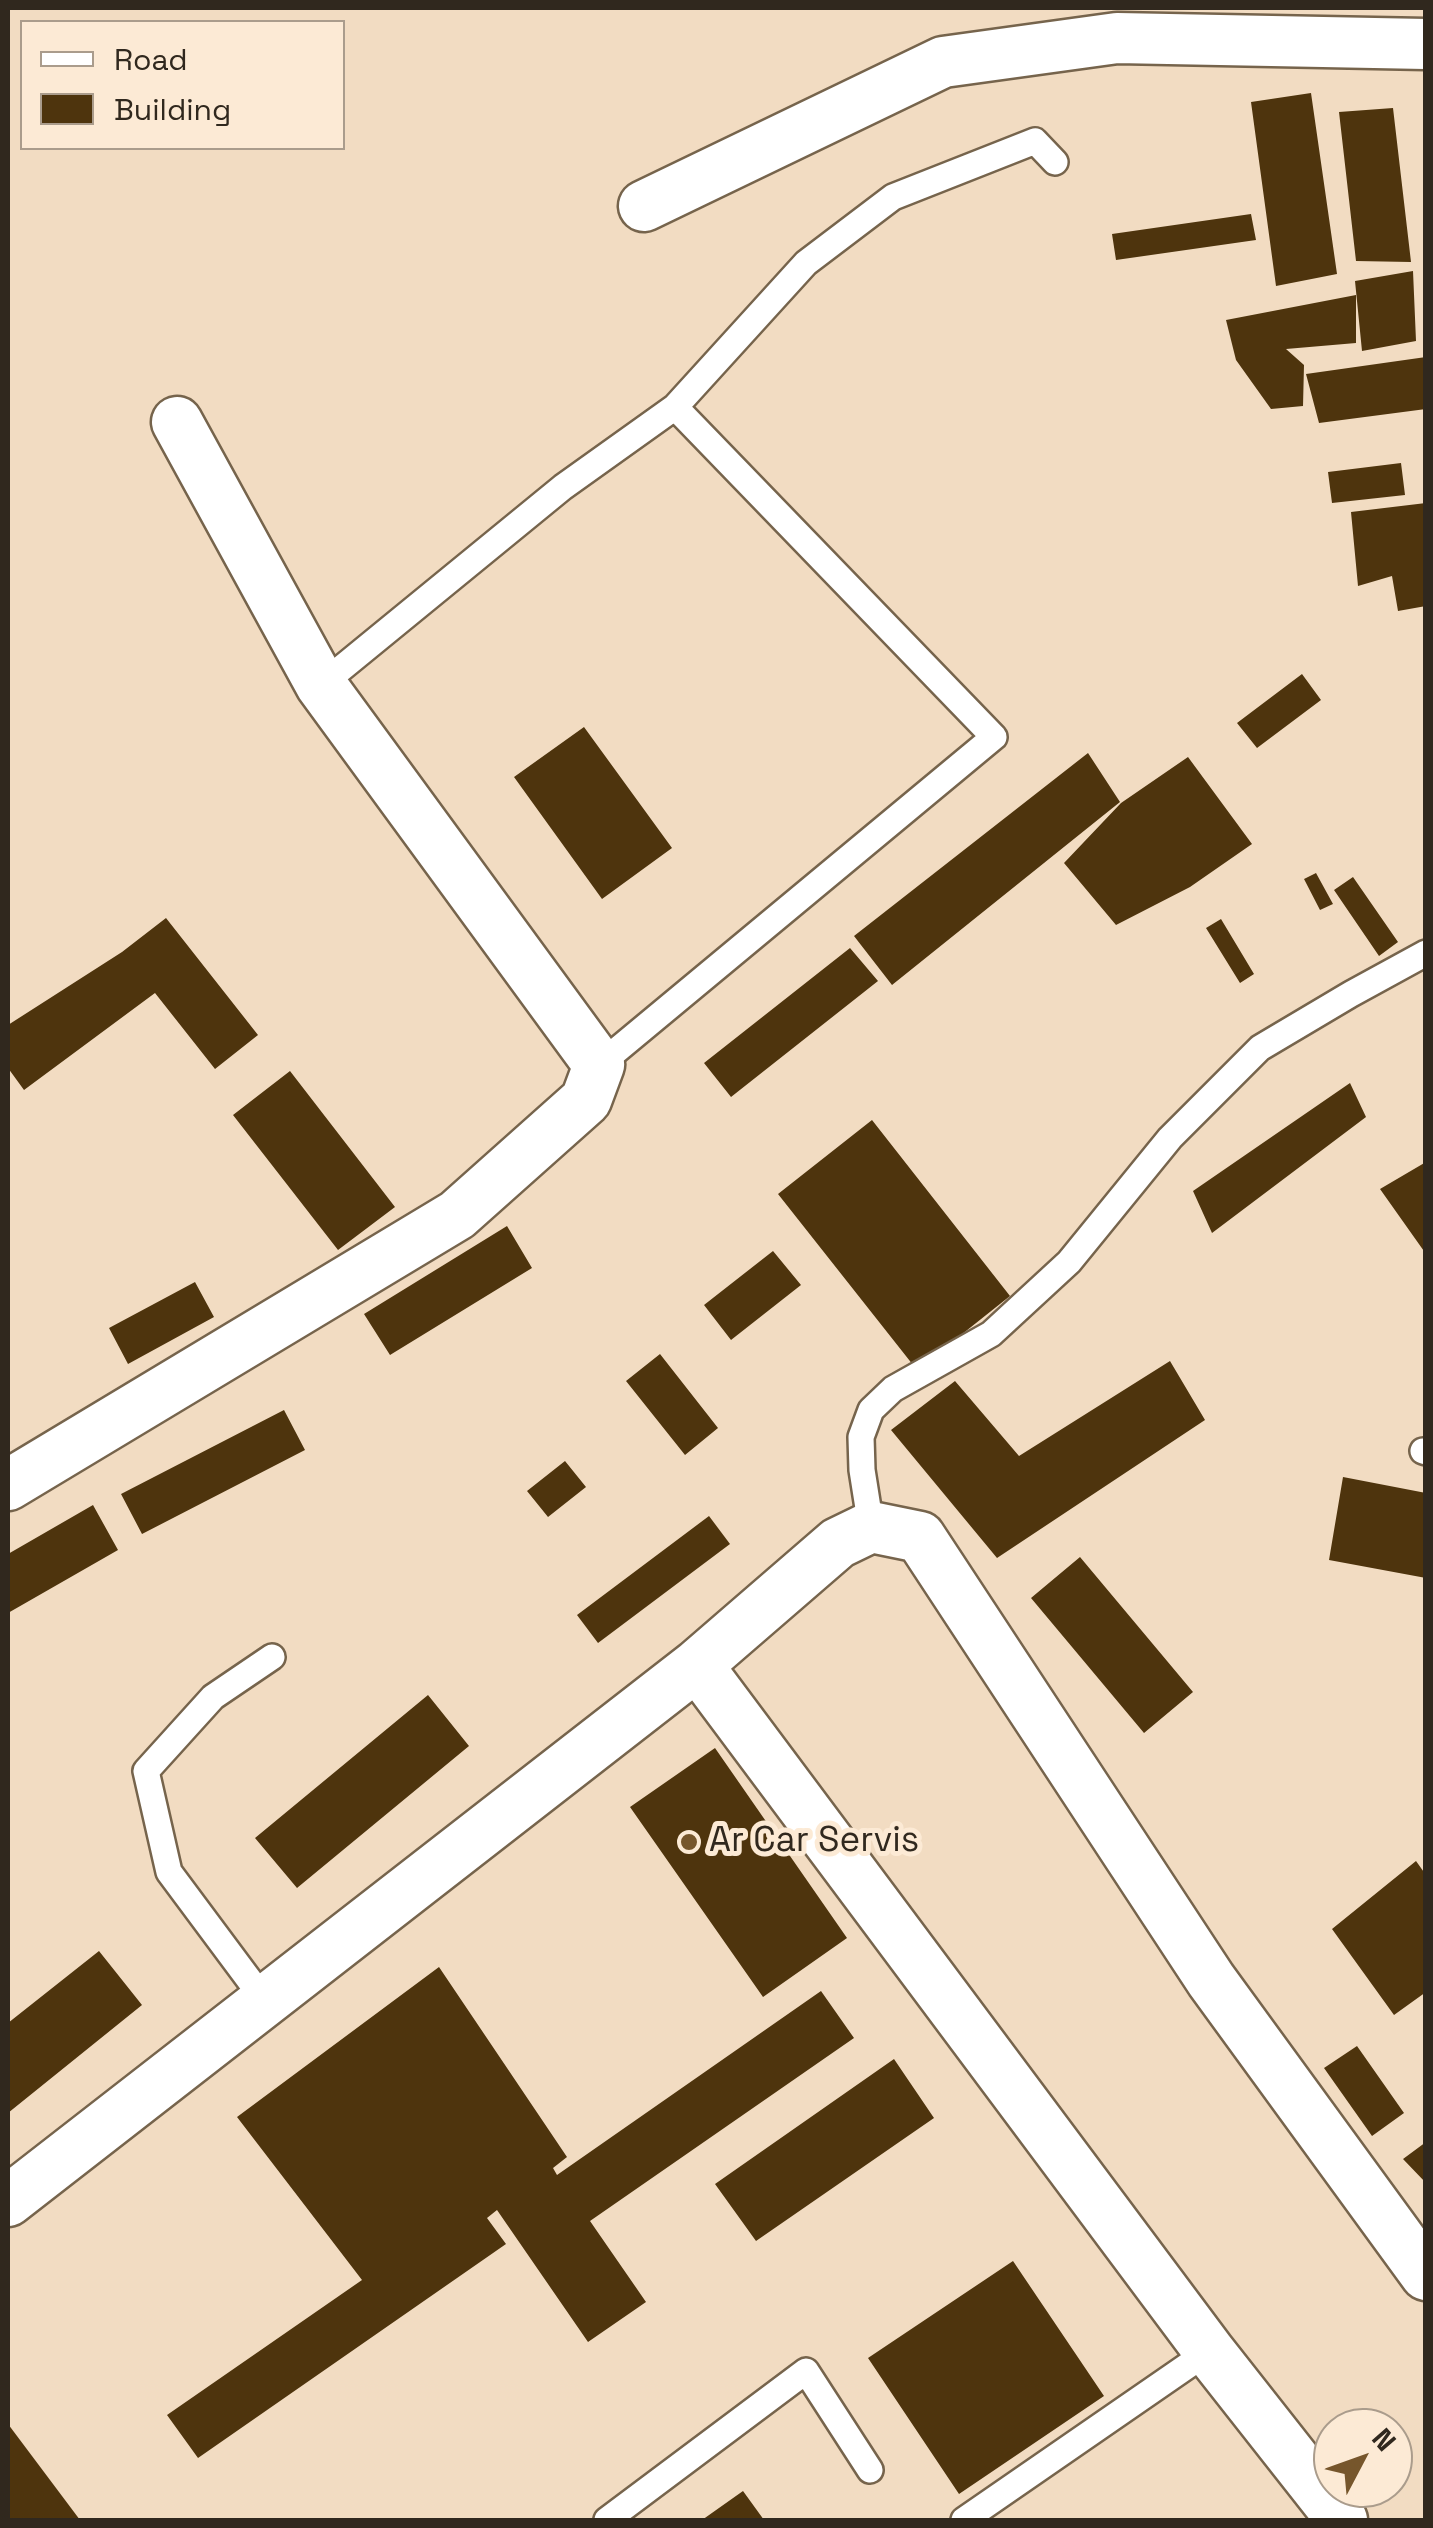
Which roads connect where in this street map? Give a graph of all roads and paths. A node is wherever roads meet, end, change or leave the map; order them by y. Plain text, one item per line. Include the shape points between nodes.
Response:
1 (1426, 44) edge
2 (1055, 162) dead end
3 (644, 206) dead end
4 (676, 407) junction
5 (177, 422) dead end
6 (321, 685) junction
7 (1426, 953) edge
8 (599, 1066) junction
9 (8, 1485) edge
10 (871, 1528) junction
11 (272, 1657) dead end
12 (697, 1665) junction
13 (264, 2001) junction
14 (8, 2201) edge
15 (1426, 2274) edge
16 (1209, 2351) junction
17 (870, 2470) dead end
18 (607, 2520) edge
19 (964, 2520) edge
20 (1342, 2520) edge

1 - 3 street via 1117,38 942,62
2 - 4 lane via 1035,140 893,197 806,263
4 - 6 lane via 563,487
4 - 8 lane via 994,737
5 - 6 street
6 - 8 street
7 - 10 lane via 1260,1048 1170,1138 1070,1262 991,1334 894,1389 871,1410 861,1437
8 - 9 street via 586,1100 457,1215
10 - 12 street via 838,1542
10 - 15 street via 920,1537 1211,1980
11 - 13 lane via 213,1697 146,1771 169,1872
12 - 13 street
12 - 16 street
13 - 14 street
16 - 19 lane
16 - 20 street
17 - 18 lane via 806,2371

